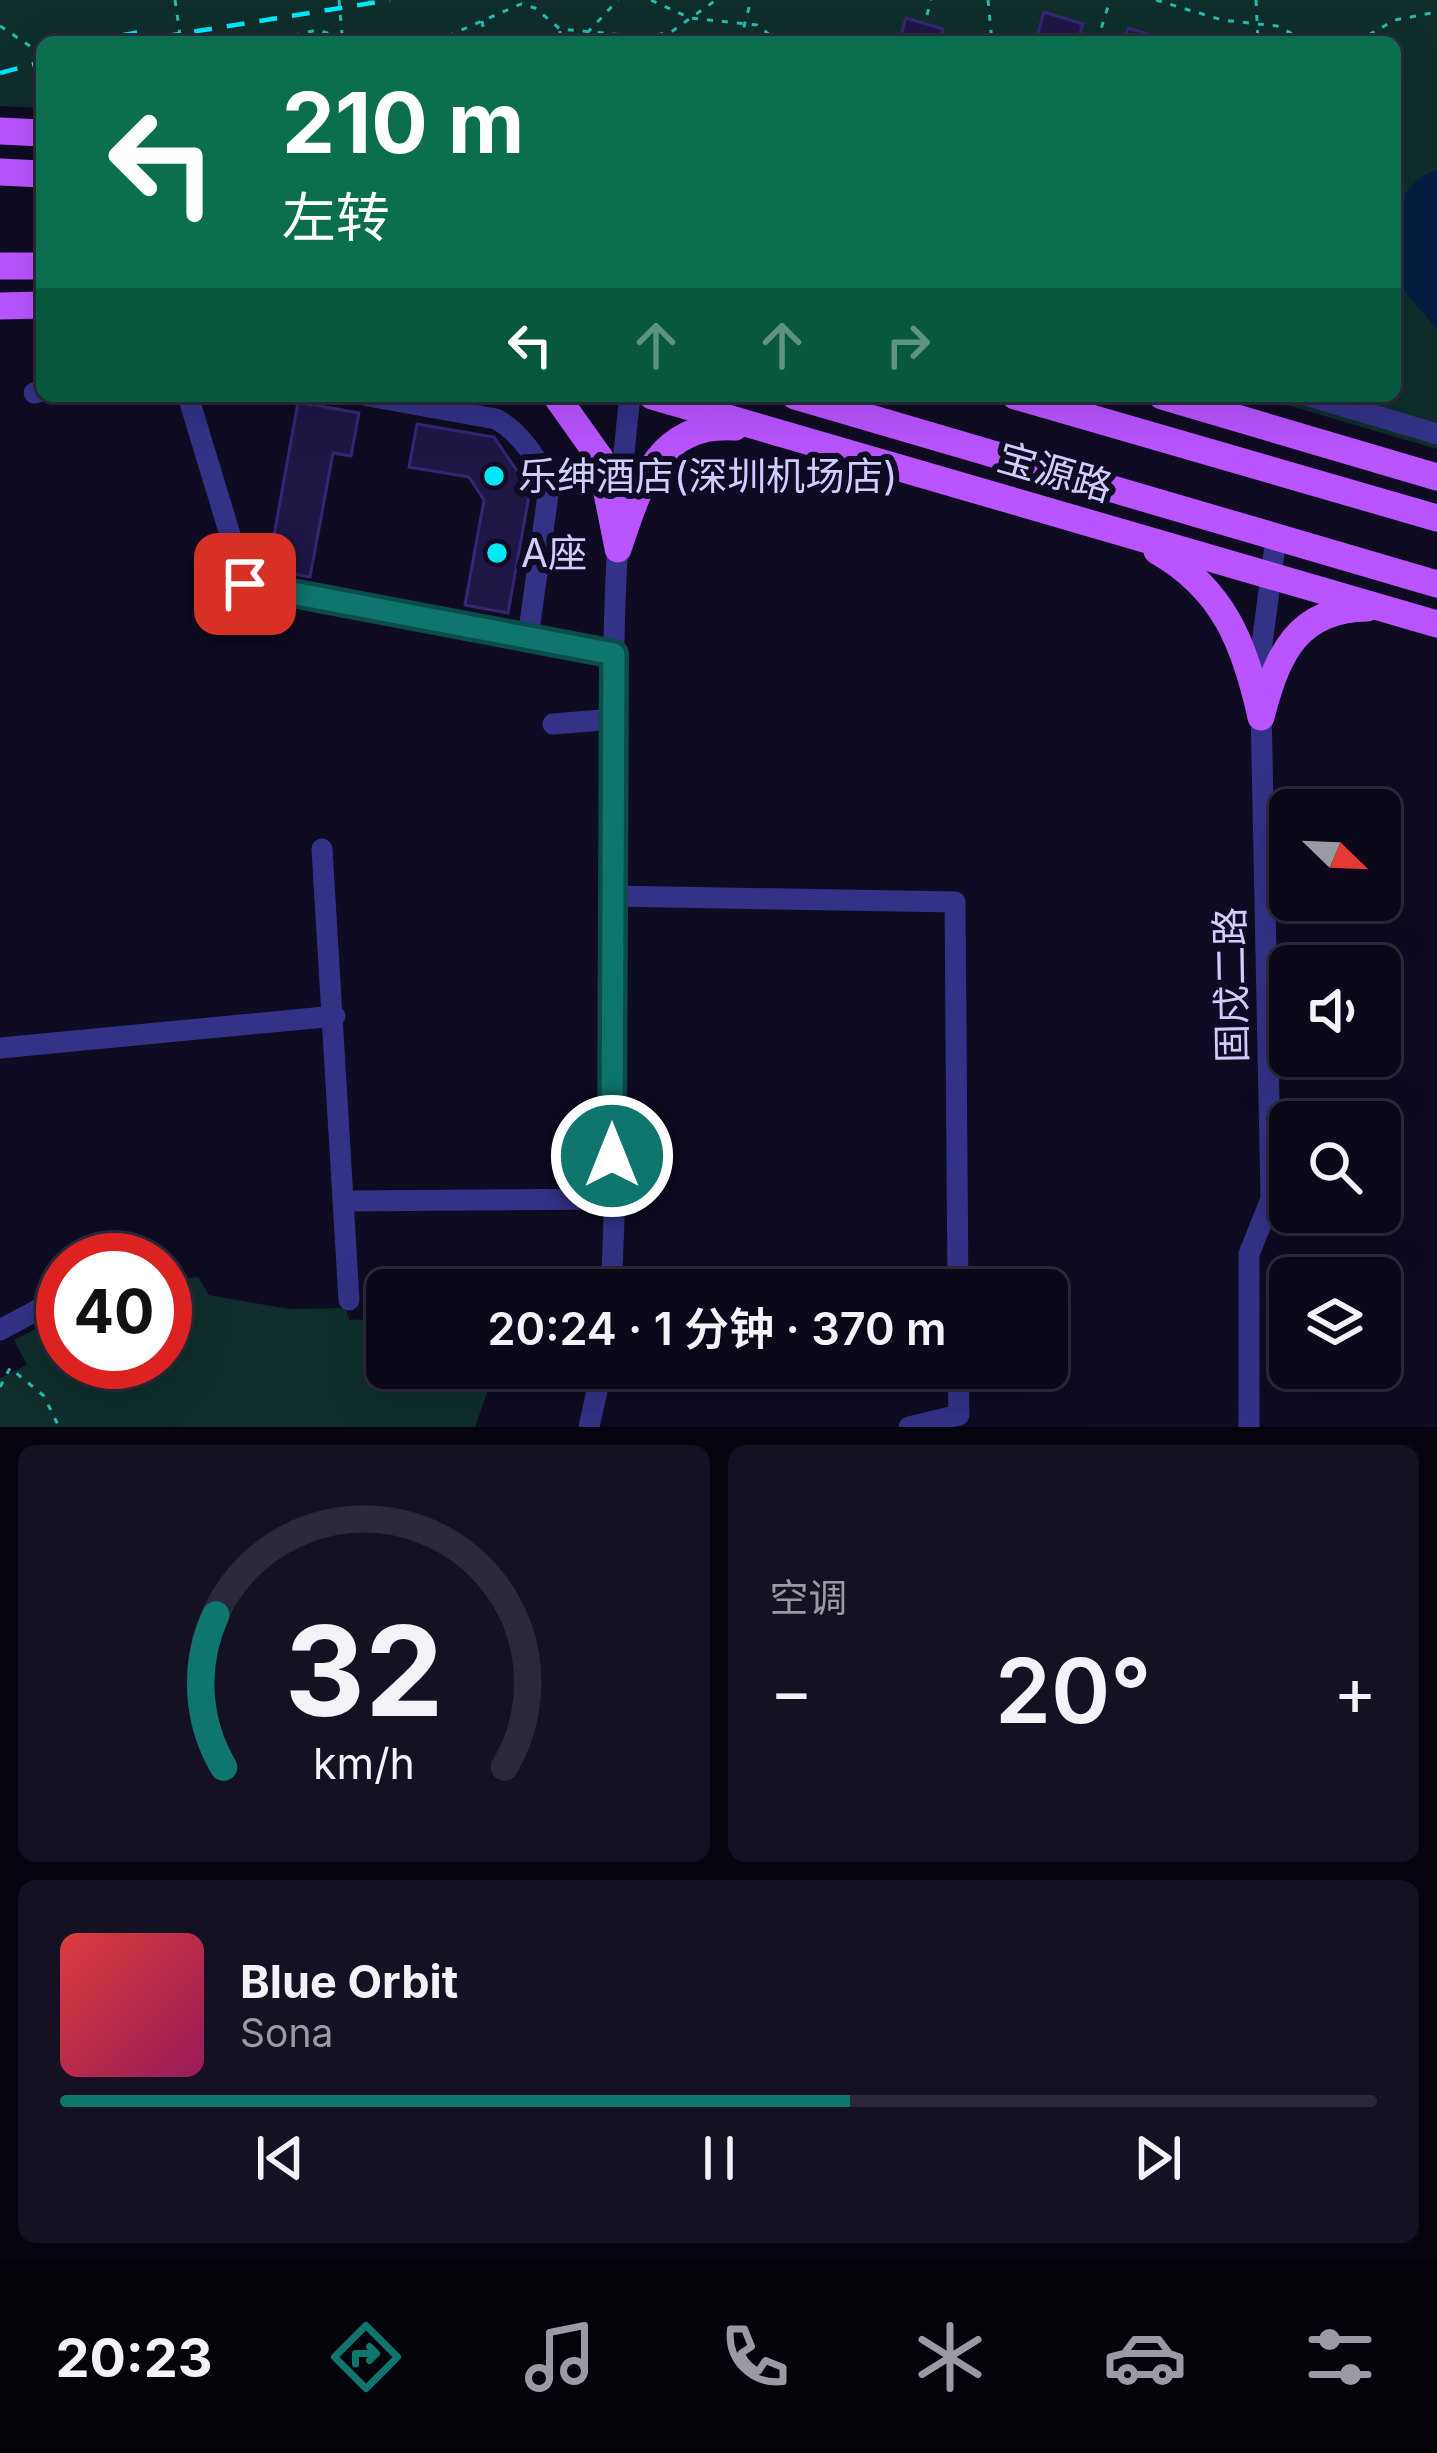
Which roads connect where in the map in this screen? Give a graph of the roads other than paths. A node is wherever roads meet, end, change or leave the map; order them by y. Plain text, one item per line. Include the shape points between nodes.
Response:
1 (0, 131) edge
2 (36, 134) edge
3 (0, 172) edge
4 (36, 174) edge
5 (0, 266) edge
6 (36, 266) edge
7 (36, 305) edge
8 (0, 306) edge
9 (190, 402) edge
10 (401, 402) edge
11 (560, 402) edge
12 (630, 402) edge
13 (673, 402) edge
14 (815, 402) edge
15 (1037, 402) edge
16 (1182, 402) edge
17 (1330, 402) edge
18 (770, 430) junction
19 (1437, 434) edge
20 (1437, 477) edge
21 (1437, 518) edge
22 (1116, 531) junction
23 (1276, 538) junction
24 (618, 549) junction
25 (1270, 575) junction
26 (245, 584) junction
27 (1437, 584) edge
28 (217, 593) dead end
29 (1395, 611) junction
30 (1437, 624) edge
31 (528, 638) junction
32 (614, 654) junction
33 (1261, 717) junction
34 (614, 719) junction
35 (553, 724) dead end
36 (322, 849) dead end
37 (612, 896) junction
38 (335, 1016) junction
39 (0, 1048) edge
40 (612, 1199) junction
41 (346, 1201) junction
42 (611, 1269) edge
43 (958, 1269) edge
44 (349, 1300) dead end
45 (36, 1311) edge
46 (0, 1330) edge
47 (597, 1389) edge
48 (958, 1389) edge
49 (589, 1427) edge
50 (909, 1427) edge
51 (1249, 1427) edge

1 - 2 main road
3 - 4 main road
5 - 6 main road
7 - 8 main road
9 - 26 street
10 - 31 street via 496,419 544,473 549,488
11 - 24 main road via 600,458
12 - 24 street
13 - 18 main road, 宝源路
14 - 23 main road, 宝源路
15 - 21 main road
16 - 20 main road
17 - 19 street
18 - 22 main road, 宝源路
18 - 24 main road via 707,428 672,440 645,477
22 - 25 main road, 宝源路
22 - 33 main road via 1189,573 1222,607 1248,658
23 - 25 street, 固戍二路
23 - 27 main road, 宝源路
24 - 32 street
25 - 29 main road, 宝源路
25 - 33 street, 固戍二路
26 - 28 street
26 - 31 street
29 - 30 main road, 宝源路
29 - 33 main road via 1348,608 1305,625 1284,649
31 - 32 street
32 - 34 street
33 - 51 street, 固戍二路 via 1271,1199 1250,1254
34 - 35 street
34 - 37 street
36 - 38 street
37 - 40 street
37 - 43 street via 955,902
38 - 39 street
38 - 41 street
40 - 41 street
40 - 42 street
41 - 44 street
45 - 46 street
47 - 49 street
48 - 50 street via 959,1414

